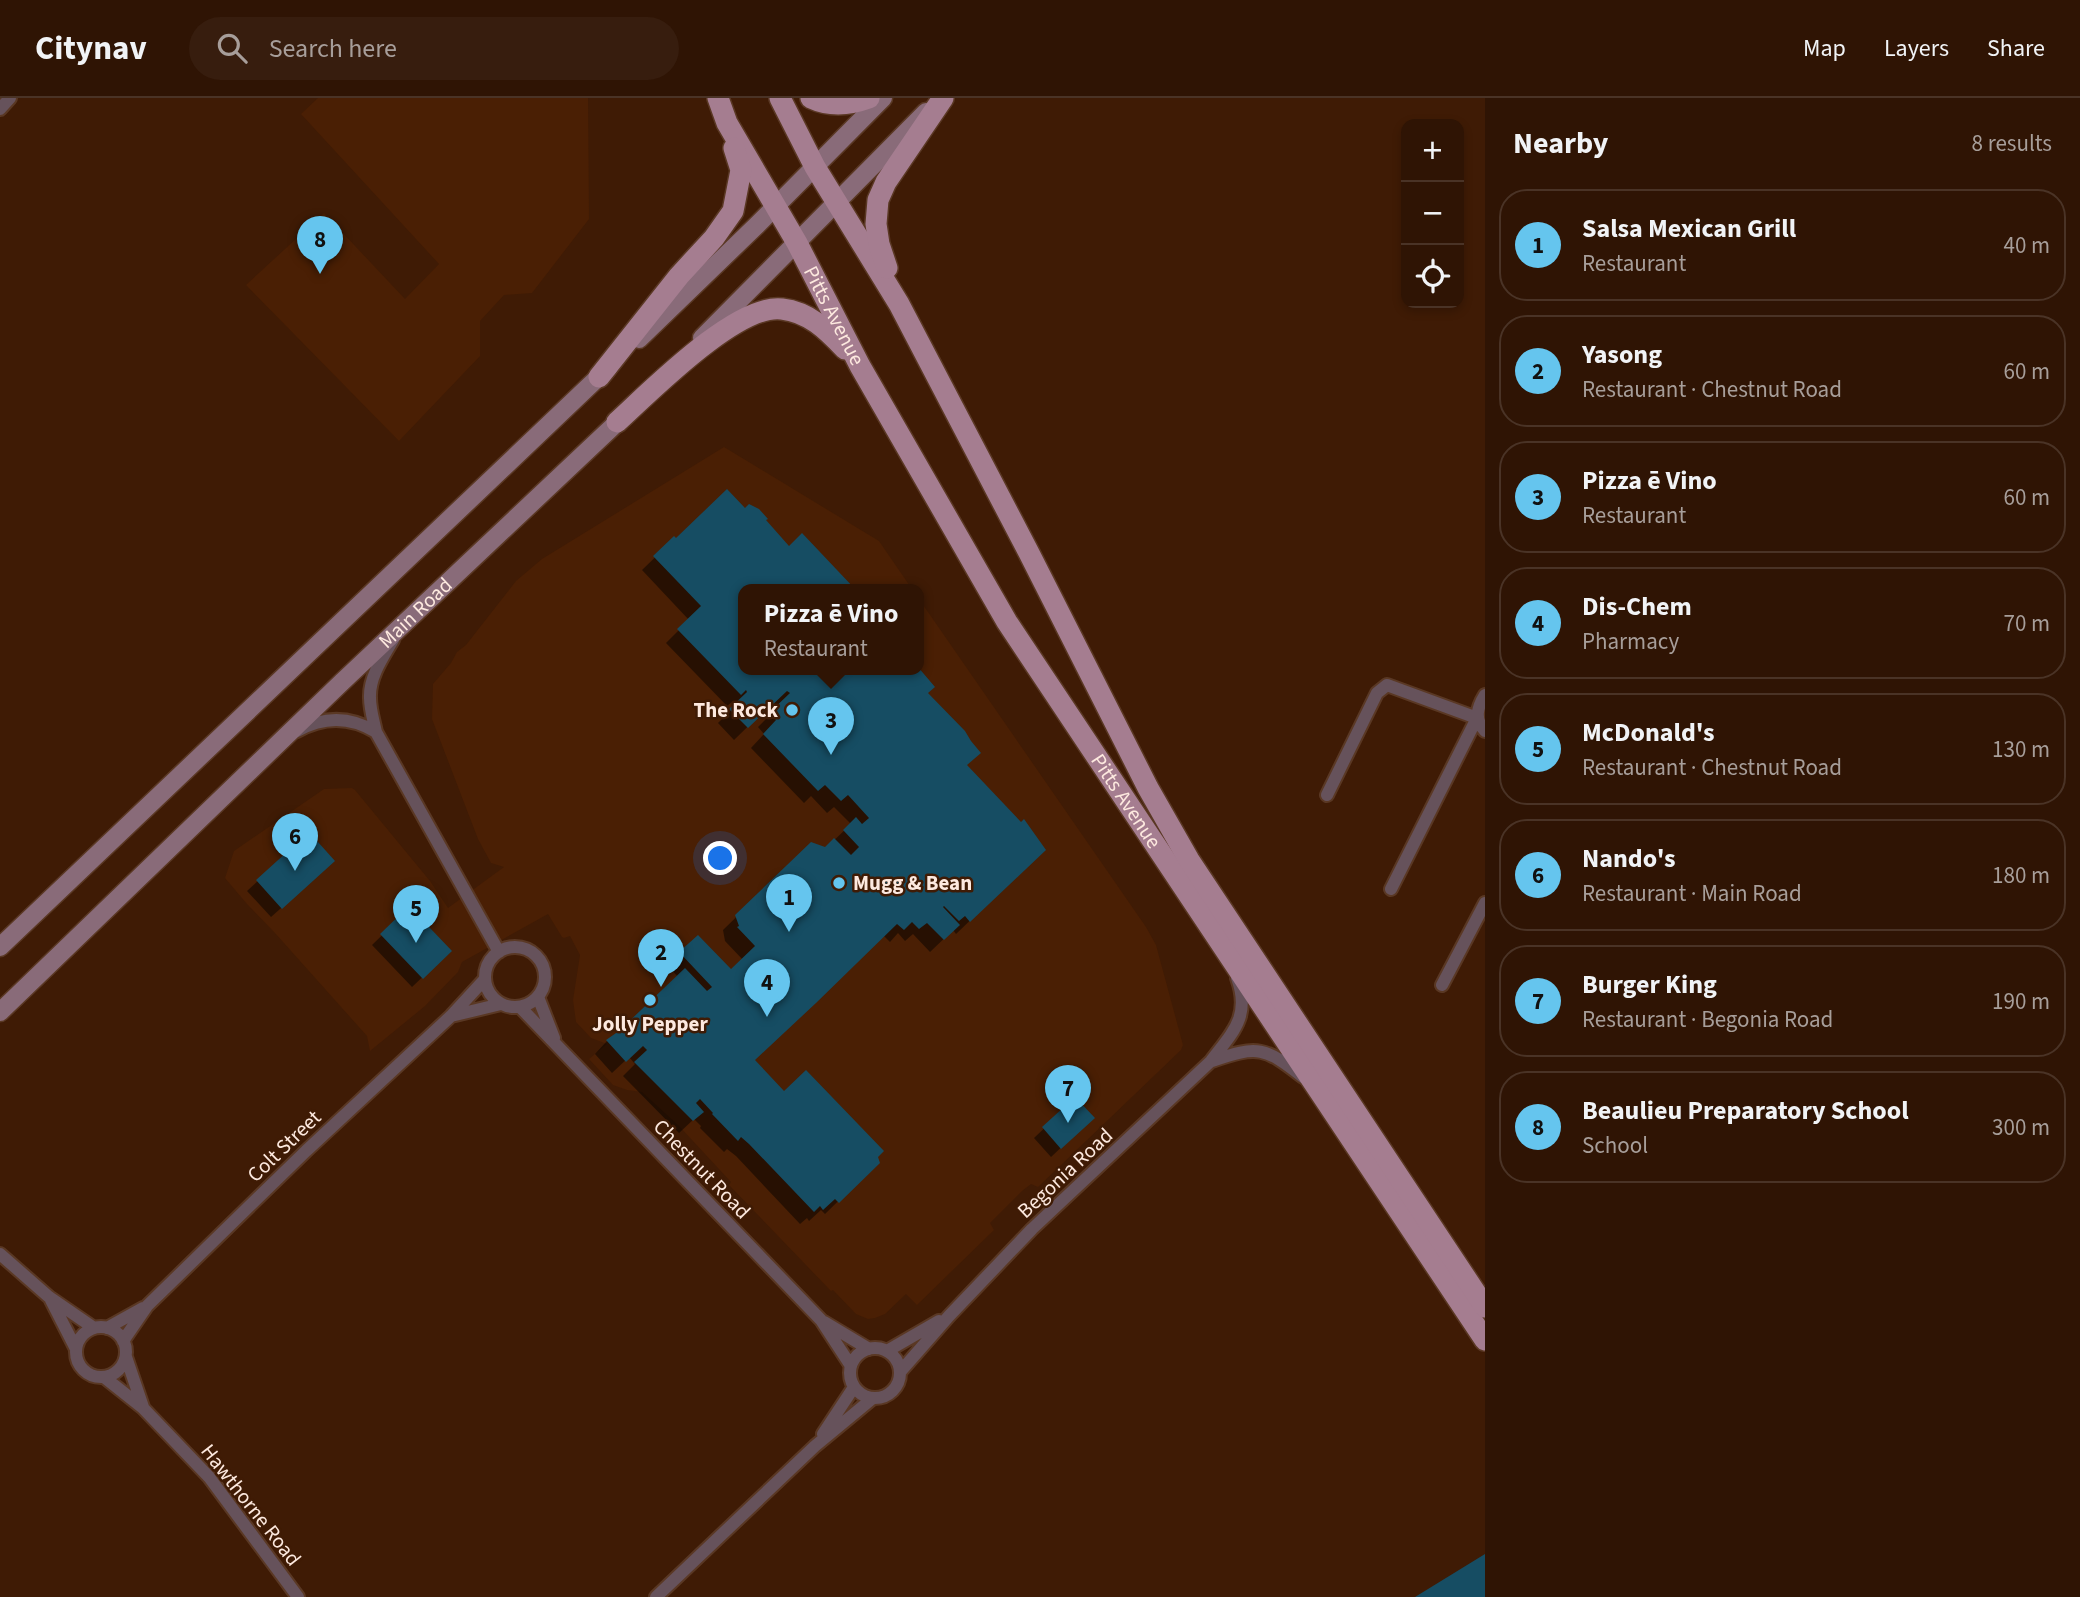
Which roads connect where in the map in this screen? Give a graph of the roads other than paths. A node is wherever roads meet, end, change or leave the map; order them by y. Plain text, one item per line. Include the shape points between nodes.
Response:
1 (10, 98) edge
2 (718, 98) edge
3 (780, 98) edge
4 (811, 98) edge
5 (869, 98) edge
6 (883, 98) edge
7 (941, 98) edge
8 (0, 108) edge
9 (727, 123) junction
10 (815, 167) junction
11 (837, 202) junction
12 (776, 207) junction
13 (797, 243) junction
14 (899, 304) junction
15 (860, 366) junction
16 (599, 377) junction
17 (617, 422) junction
18 (402, 626) junction
19 (1485, 695) edge
20 (1477, 718) junction
21 (1485, 731) edge
22 (376, 733) junction
23 (279, 742) junction
24 (1327, 794) dead end
25 (1391, 889) dead end
26 (1485, 903) edge
27 (0, 947) edge
28 (499, 952) junction
29 (1228, 954) junction
30 (485, 979) junction
31 (1442, 985) dead end
32 (538, 997) junction
33 (500, 1004) junction
34 (520, 1007) junction
35 (0, 1012) edge
36 (451, 1016) junction
37 (557, 1045) junction
38 (1211, 1061) junction
39 (1313, 1085) junction
40 (0, 1254) edge
41 (49, 1297) junction
42 (147, 1306) junction
43 (1485, 1307) edge
44 (948, 1316) junction
45 (821, 1320) junction
46 (101, 1328) junction
47 (1485, 1340) edge
48 (123, 1341) junction
49 (76, 1349) junction
50 (869, 1349) junction
51 (887, 1351) junction
52 (126, 1357) junction
53 (851, 1366) junction
54 (900, 1372) junction
55 (104, 1377) junction
56 (854, 1387) junction
57 (873, 1398) junction
58 (143, 1408) junction
59 (815, 1446) junction
60 (298, 1597) edge
61 (656, 1597) edge

1 - 8 street
2 - 9 main road
3 - 10 main road
4 - 5 main road via 836,104
6 - 10 main road
7 - 11 main road, Main Road
7 - 14 main road via 878,200 879,244
9 - 12 main road
9 - 16 main road via 741,170 733,211
10 - 11 main road
10 - 12 main road
11 - 13 main road, Main Road
11 - 14 main road, Pitts Avenue
12 - 13 main road
12 - 16 main road
13 - 15 main road, Pitts Avenue
13 - 17 main road, Main Road
14 - 43 main road, Pitts Avenue via 1189,860
15 - 17 main road via 811,318 781,309 761,311 740,320 681,363
15 - 29 main road, Pitts Avenue via 1007,622
16 - 27 main road
17 - 18 main road, Main Road
18 - 22 street via 371,685
18 - 23 main road, Main Road
19 - 20 street
20 - 21 street
20 - 24 street via 1387,685 1377,693
20 - 25 street
22 - 23 street via 364,725 328,719
22 - 28 street
23 - 35 main road, Main Road
26 - 31 street
28 - 30 street via 490,960
28 - 32 street via 525,948 541,960 545,979
29 - 38 street via 1243,1006 1236,1025
29 - 39 main road, Pitts Avenue
30 - 33 street
30 - 36 street, Colt Street
32 - 34 street
32 - 37 street, Chestnut Road
33 - 34 street
33 - 36 street, Colt Street
34 - 37 street, Chestnut Road
36 - 42 street, Colt Street
37 - 45 street, Chestnut Road
38 - 39 street via 1258,1051 1287,1064
38 - 44 street, Begonia Road via 1032,1229
39 - 47 main road, Pitts Avenue
40 - 41 street
41 - 46 street
41 - 49 street
42 - 46 street, Colt Street
42 - 48 street, Colt Street
44 - 51 street, Begonia Road
44 - 54 street, Begonia Road
45 - 50 street, Chestnut Road
45 - 53 street, Chestnut Road
46 - 48 street
46 - 49 street via 83,1335
48 - 52 street
49 - 55 street via 83,1370
50 - 51 street
50 - 53 street
51 - 54 street
52 - 55 street via 118,1371
52 - 58 street, Hawthorne Road
53 - 56 street
54 - 57 street via 889,1394
55 - 58 street, Hawthorne Road
56 - 57 street
56 - 59 street
57 - 59 street
58 - 60 street, Hawthorne Road via 209,1477
59 - 61 street

